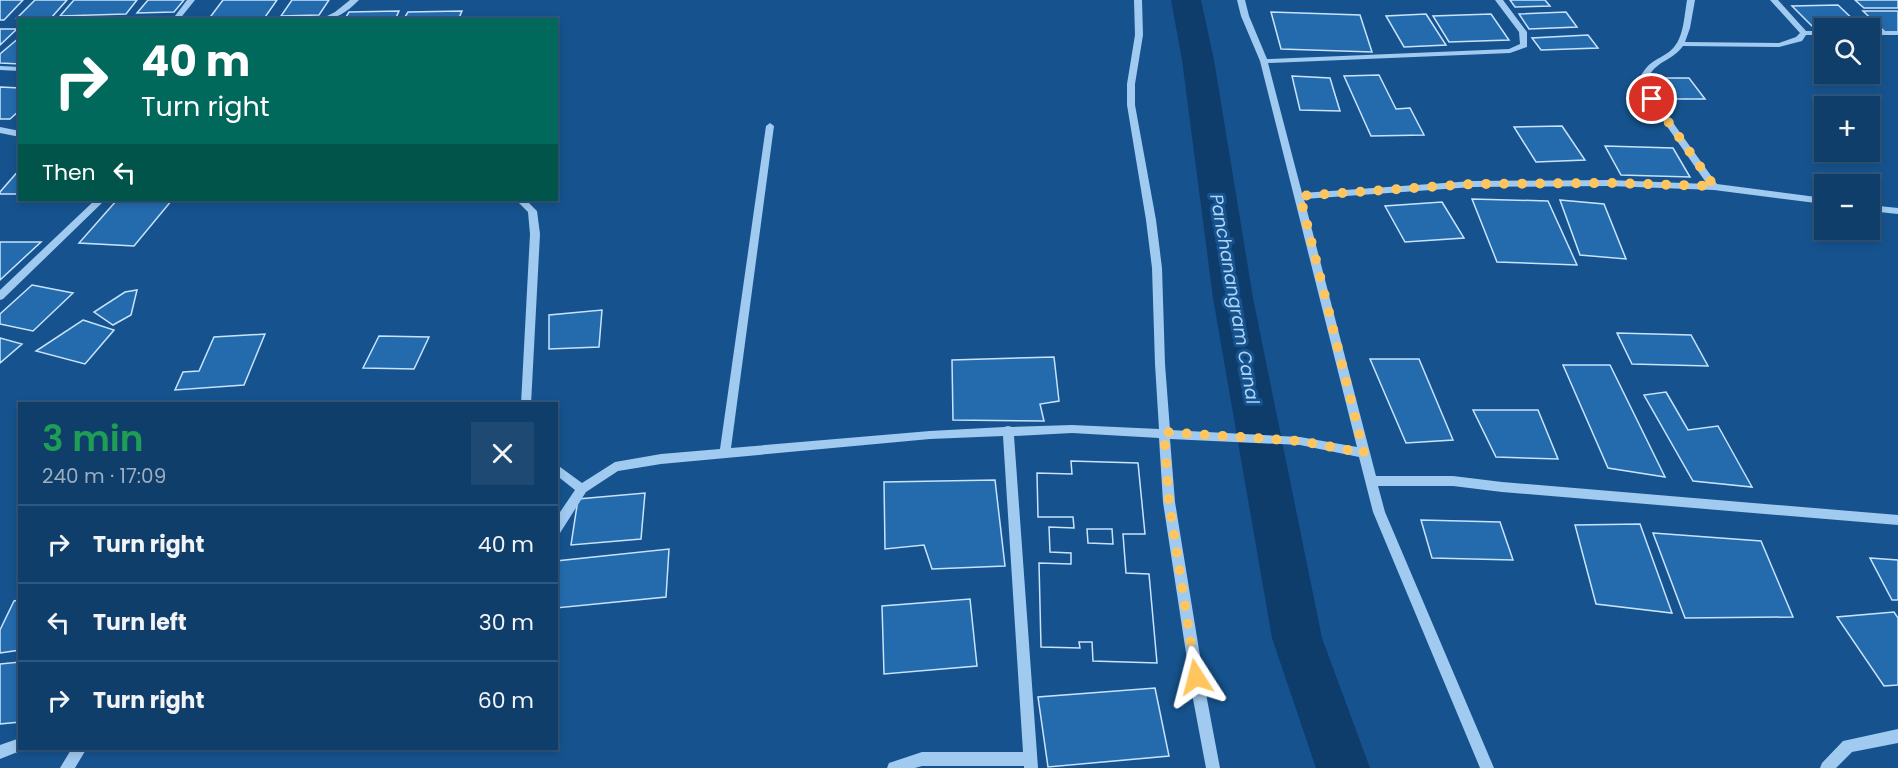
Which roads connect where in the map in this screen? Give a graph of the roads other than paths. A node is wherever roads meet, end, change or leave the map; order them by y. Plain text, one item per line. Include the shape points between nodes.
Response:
1 (191, 0) edge
2 (355, 0) edge
3 (1138, 0) edge
4 (1241, 0) edge
5 (1499, 0) edge
6 (1691, 0) edge
7 (1774, 0) edge
8 (177, 18) edge
9 (327, 18) edge
10 (1804, 33) junction
11 (1814, 33) edge
12 (1880, 33) edge
13 (1898, 33) edge
14 (1682, 44) junction
15 (1264, 61) junction
16 (0, 68) edge
17 (18, 69) edge
18 (770, 126) dead end
19 (0, 130) edge
20 (18, 134) edge
21 (1714, 186) junction
22 (1300, 196) junction
23 (1814, 200) edge
24 (99, 201) edge
25 (522, 201) edge
26 (1880, 209) edge
27 (1898, 211) edge
28 (0, 296) edge
29 (526, 402) edge
30 (1008, 430) junction
31 (1164, 432) junction
32 (1364, 453) junction
33 (725, 454) junction
34 (558, 470) edge
35 (1371, 481) junction
36 (582, 489) junction
37 (1898, 520) edge
38 (558, 526) edge
39 (1898, 735) edge
40 (18, 745) edge
41 (79, 750) edge
42 (0, 752) edge
43 (1030, 763) edge
44 (67, 768) edge
45 (894, 768) edge
46 (1213, 768) edge
47 (1487, 768) edge
48 (1827, 768) edge

1 - 8 street
2 - 9 street
3 - 31 street via 1139,35 1131,105 1157,268
4 - 15 street
5 - 15 street via 1523,32 1524,45 1510,51
6 - 14 street
7 - 10 street
10 - 11 street
10 - 14 street via 1799,39 1779,45
12 - 13 street
14 - 21 street via 1651,64 1645,76 1652,99
15 - 22 street
16 - 17 street
18 - 33 street
19 - 20 street
21 - 22 street via 1473,184
21 - 23 street
22 - 32 street
24 - 28 street
25 - 29 street via 532,212 535,234
26 - 27 street
30 - 31 street
30 - 33 street
30 - 43 street
31 - 32 street via 1300,441
31 - 46 street via 1169,502
32 - 35 street
33 - 36 street via 615,467
34 - 36 street
35 - 37 street via 1453,481
35 - 47 street via 1378,512
36 - 38 street
39 - 48 street via 1848,746
40 - 42 street
41 - 44 street
43 - 45 street via 922,759

